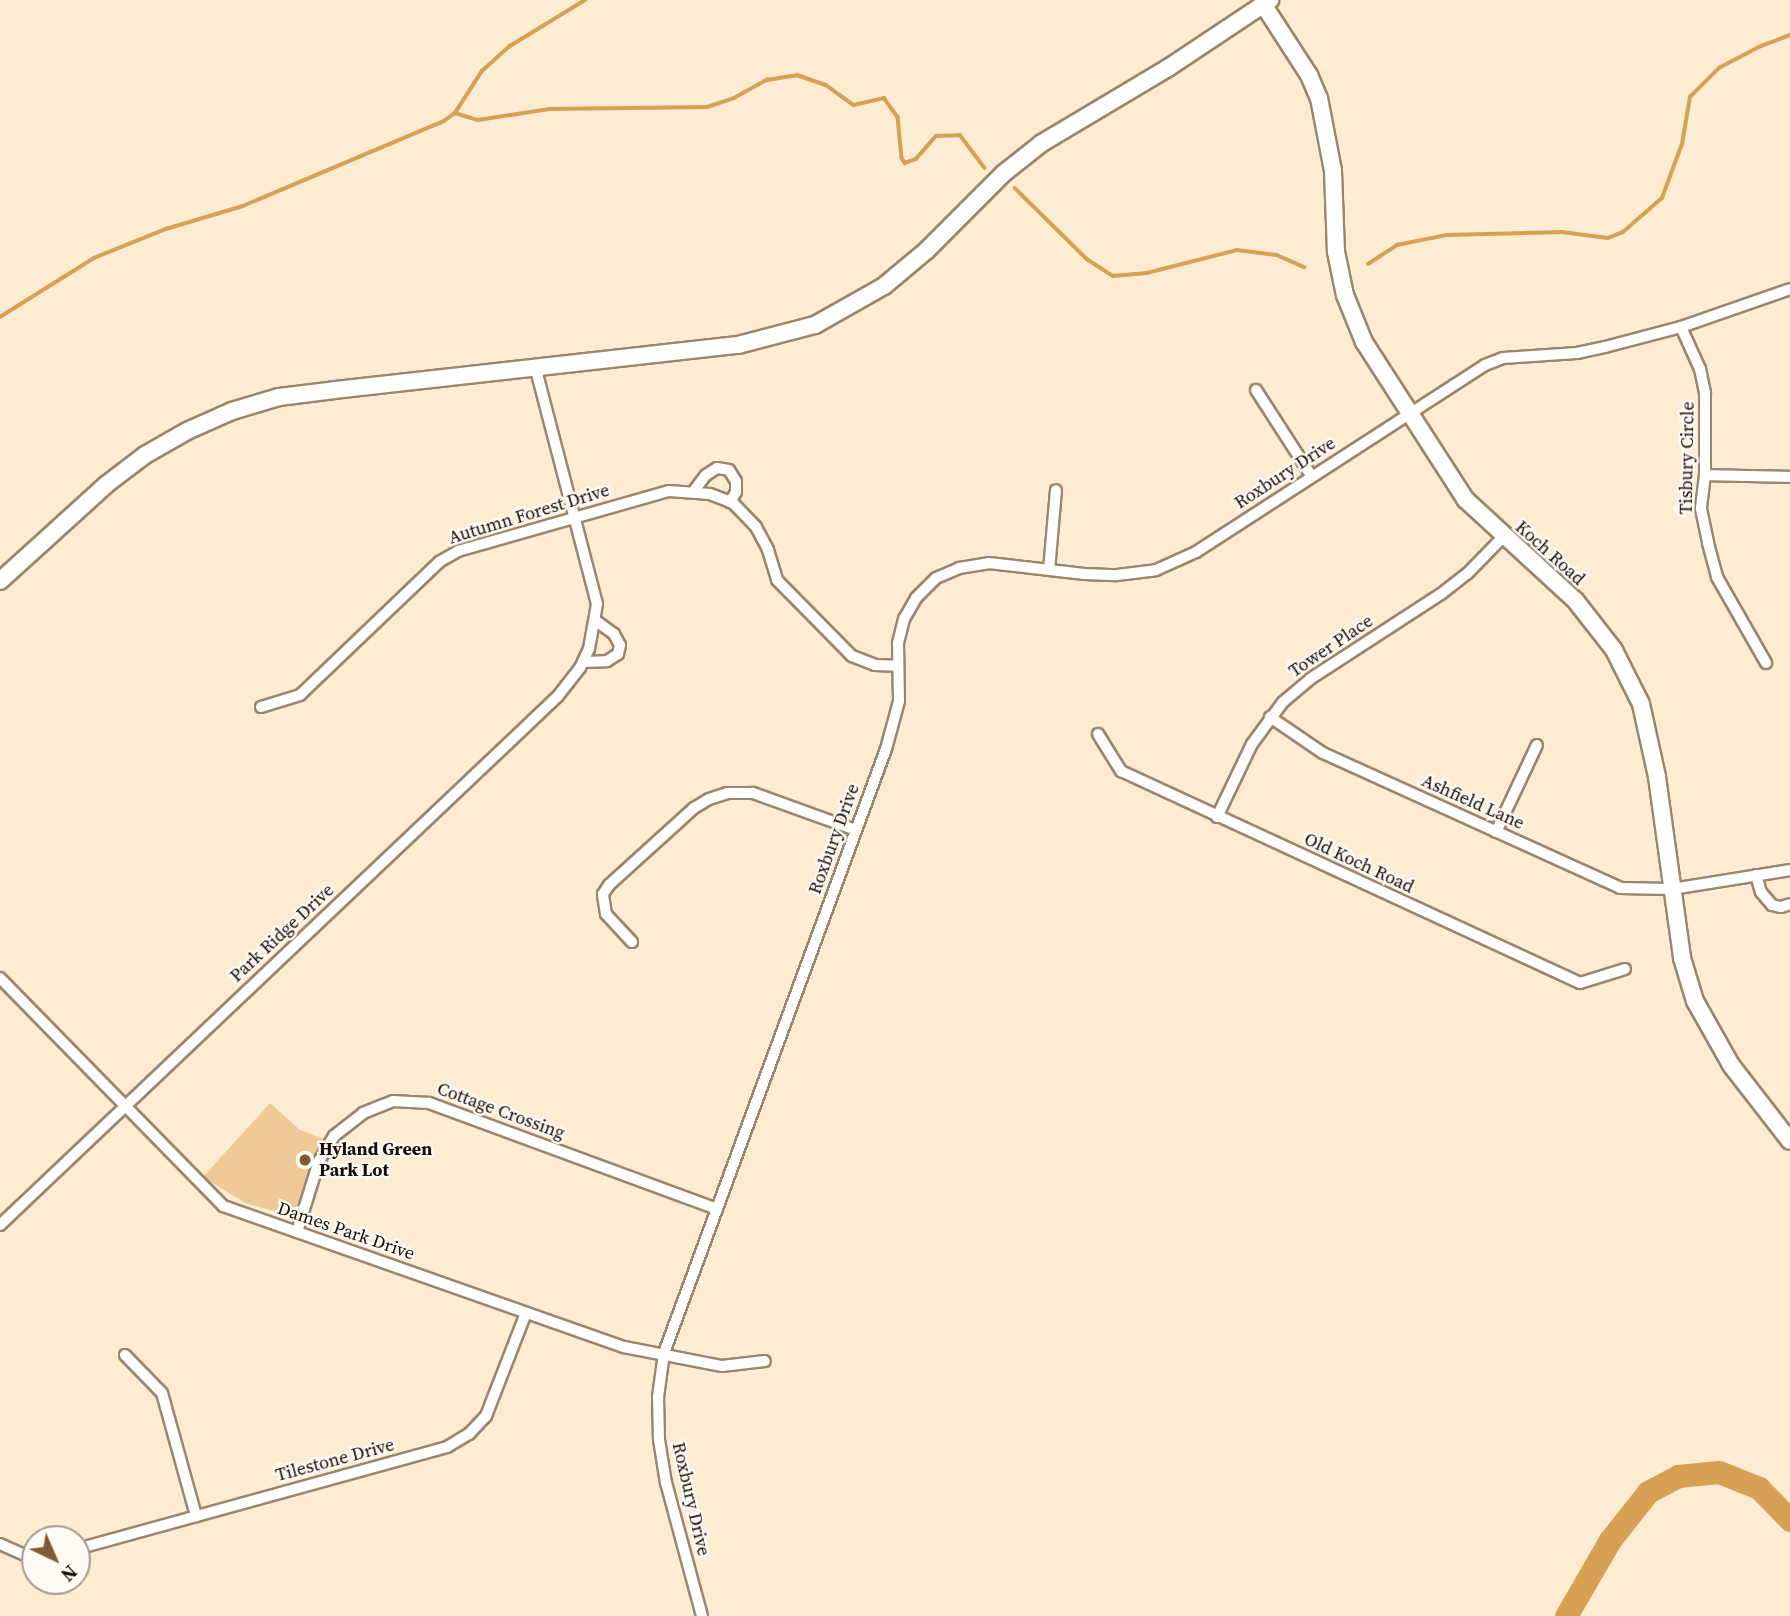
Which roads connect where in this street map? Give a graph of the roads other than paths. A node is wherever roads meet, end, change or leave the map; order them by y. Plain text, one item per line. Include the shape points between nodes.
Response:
1 (1266, 2) edge
2 (1790, 289) edge
3 (1681, 327) junction
4 (536, 370) junction
5 (1256, 390) dead end
6 (1410, 413) junction
7 (1705, 475) junction
8 (1312, 477) junction
9 (1790, 477) edge
10 (1056, 490) dead end
11 (693, 492) junction
12 (730, 502) junction
13 (574, 517) junction
14 (1503, 537) junction
15 (1049, 570) junction
16 (0, 581) edge
17 (595, 620) junction
18 (583, 662) junction
19 (1766, 663) dead end
20 (898, 666) junction
21 (261, 706) dead end
22 (1270, 717) junction
23 (1098, 734) dead end
24 (1537, 745) dead end
25 (1217, 817) junction
26 (856, 830) junction
27 (1496, 832) junction
28 (1790, 870) edge
29 (1756, 875) junction
30 (1672, 889) junction
31 (1790, 904) edge
32 (632, 942) dead end
33 (1625, 969) dead end
34 (0, 978) edge
35 (124, 1107) junction
36 (1790, 1141) edge
37 (717, 1209) junction
38 (0, 1225) edge
39 (297, 1231) junction
40 (526, 1313) junction
41 (664, 1353) junction
42 (125, 1355) dead end
43 (765, 1362) dead end
44 (197, 1516) junction
45 (0, 1544) edge
46 (91, 1545) edge
47 (21, 1553) edge
48 (702, 1616) edge

1 - 4 main road via 1168,68 1042,143 884,286 815,325 738,345
1 - 6 main road, Koch Road via 1309,75 1322,110 1333,171 1336,252 1345,295 1364,342
2 - 3 street, Roxbury Drive
3 - 6 street, Roxbury Drive via 1577,353 1503,358
3 - 7 street, Tisbury Circle via 1700,369 1705,393
4 - 13 street, Park Ridge Drive
4 - 16 main road via 279,397 232,411 145,455
5 - 8 street
6 - 8 street, Roxbury Drive
6 - 14 main road, Koch Road via 1465,499
7 - 9 street
7 - 19 street, Tisbury Circle via 1701,509 1717,577
8 - 15 street, Roxbury Drive via 1196,552 1156,570 1117,575
10 - 15 street
11 - 12 street, Autumn Forest Drive
11 - 12 street via 717,468 729,470 736,481
11 - 13 street, Autumn Forest Drive via 669,491
12 - 20 street, Autumn Forest Drive via 756,527 777,580 852,656 875,665
13 - 17 street, Park Ridge Drive via 592,575
13 - 21 street, Autumn Forest Drive via 458,551 439,562 300,695
14 - 22 street, Tower Place via 1467,574 1310,680
14 - 30 main road, Koch Road via 1575,600 1614,650 1641,704 1657,777
15 - 20 street, Roxbury Drive via 989,563 936,578 904,619
17 - 18 street, Park Ridge Drive
17 - 18 street via 614,634 620,645 618,654 607,661
18 - 35 street, Park Ridge Drive via 558,696
20 - 26 street, Roxbury Drive via 899,701 892,729
22 - 25 street, Tower Place
22 - 27 street, Ashfield Lane via 1323,753
23 - 25 street, Old Koch Road via 1121,771
24 - 27 street
25 - 33 street, Old Koch Road via 1580,983
26 - 32 street via 753,793 727,793 709,799 603,894 606,914
26 - 37 street, Roxbury Drive
27 - 30 street, Ashfield Lane via 1620,888
28 - 29 street, Ashfield Lane
29 - 30 street, Ashfield Lane
29 - 31 street via 1761,892 1772,905
30 - 36 main road, Koch Road via 1682,958 1695,1001 1731,1065
34 - 35 street, Dames Park Drive
35 - 38 street, Park Ridge Drive
35 - 39 street, Dames Park Drive via 223,1206
37 - 39 street, Cottage Crossing via 429,1103 393,1101 363,1113 334,1136 319,1161
37 - 41 street, Roxbury Drive
39 - 40 street, Dames Park Drive
40 - 41 street, Dames Park Drive via 624,1346
40 - 44 street, Tilestone Drive via 486,1416 469,1434 447,1447
41 - 43 street, Dames Park Drive via 722,1366
41 - 48 street, Roxbury Drive via 659,1440
42 - 44 street via 162,1394
44 - 46 street, Tilestone Drive
45 - 47 street

